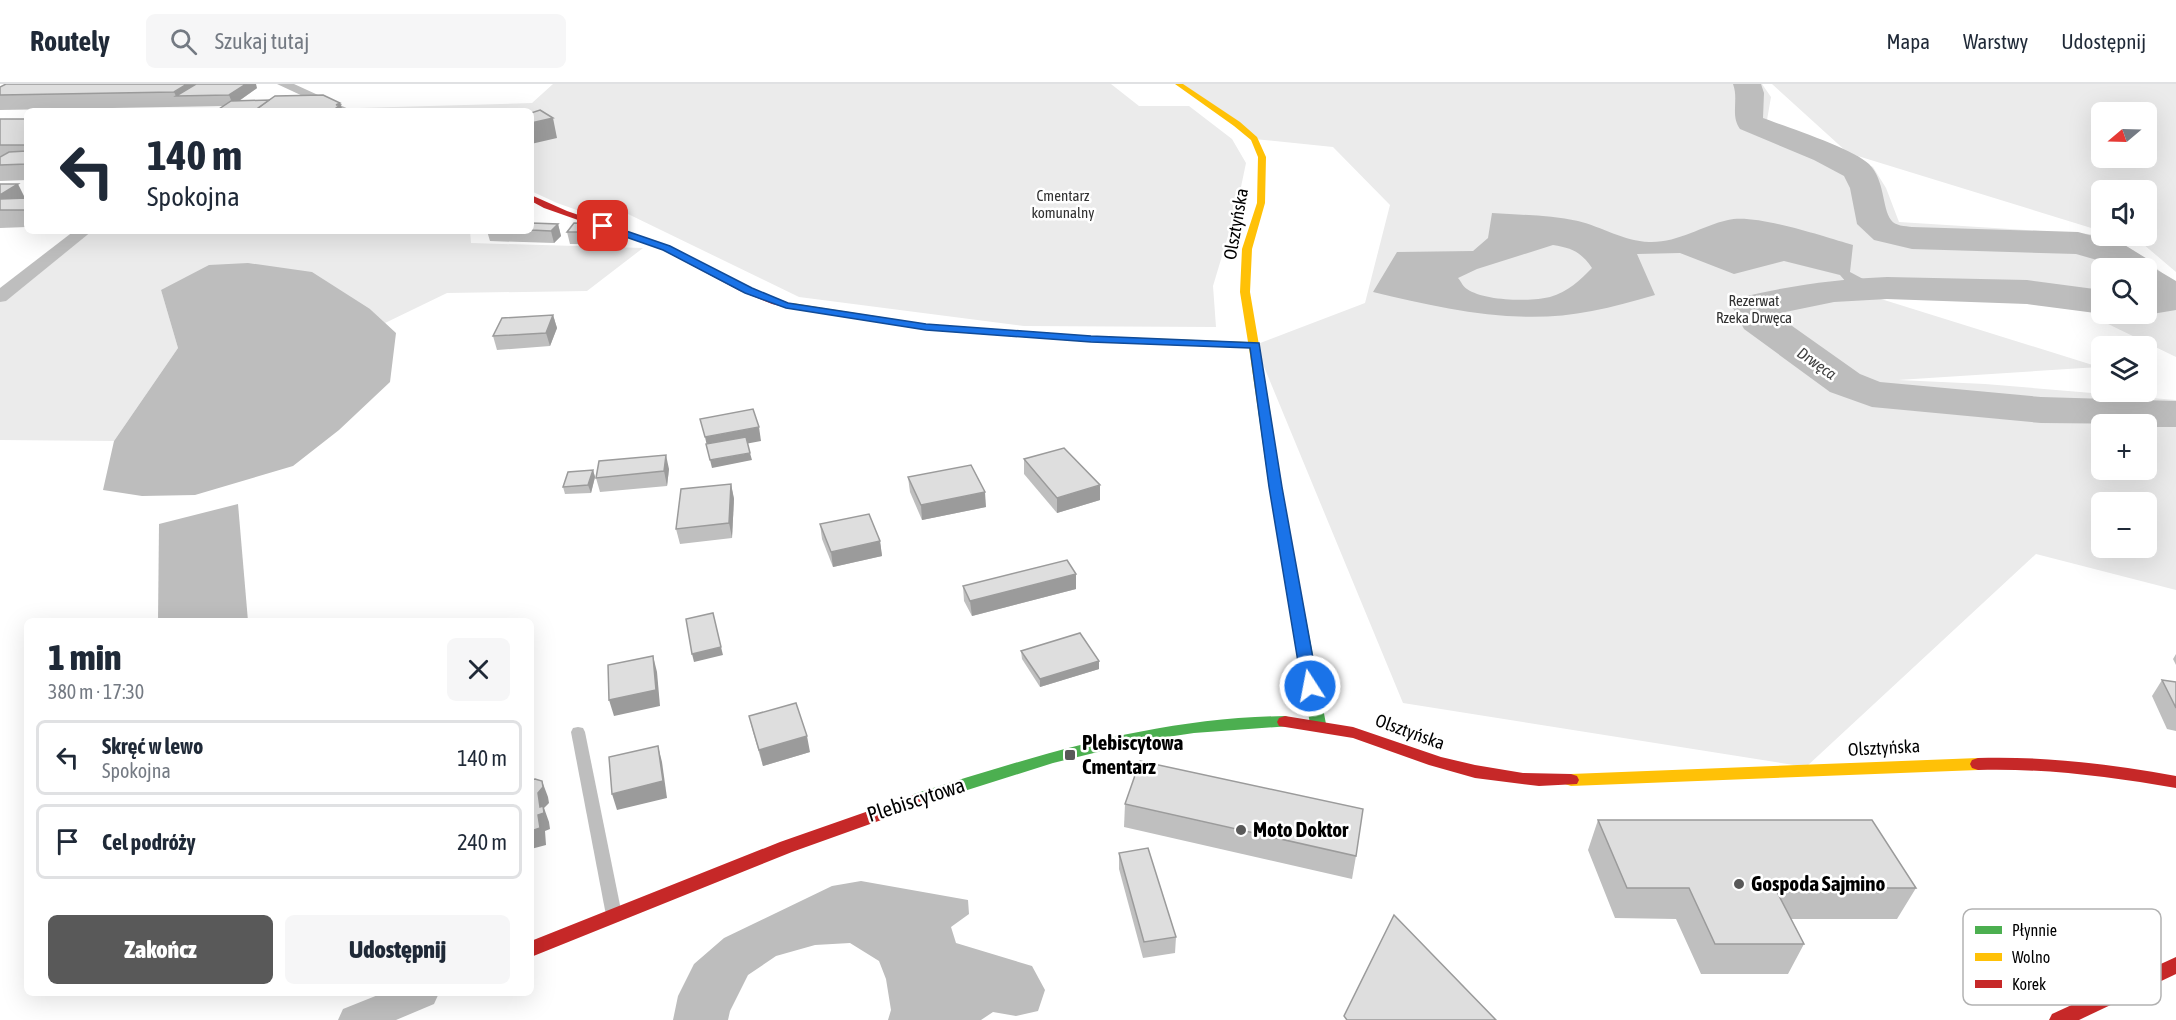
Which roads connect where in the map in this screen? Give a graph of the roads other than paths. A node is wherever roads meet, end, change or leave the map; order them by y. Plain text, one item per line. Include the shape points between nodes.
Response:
1 (283, 84) edge
2 (1178, 84) edge
3 (339, 108) edge
4 (534, 200) edge
5 (534, 208) edge
6 (551, 208) junction
7 (80, 234) edge
8 (0, 297) edge
9 (1255, 345) junction
10 (1318, 724) junction
11 (578, 732) dead end
12 (2176, 782) edge
13 (614, 915) junction
14 (534, 948) edge
15 (2176, 965) edge
16 (2161, 972) edge
17 (415, 996) edge
18 (2091, 1005) edge
19 (356, 1020) edge
20 (2059, 1020) edge

1 - 3 street
2 - 9 main road, Olsztyńska via 1237,124 1254,139 1262,157 1261,202 1247,249 1245,292
4 - 6 main road
5 - 6 street
6 - 9 main road via 666,248 749,291 786,305 926,327
7 - 8 street
9 - 10 main road, Olsztyńska via 1275,487
10 - 12 main road, Olsztyńska via 1363,735 1442,764 1484,774 1555,781 2021,762 2111,770
10 - 13 main road, Plebiscytowa via 1231,723 1193,727 1020,768 939,791 772,850
11 - 13 lane
13 - 14 main road, Plebiscytowa
15 - 16 main road
17 - 19 street
18 - 20 main road

